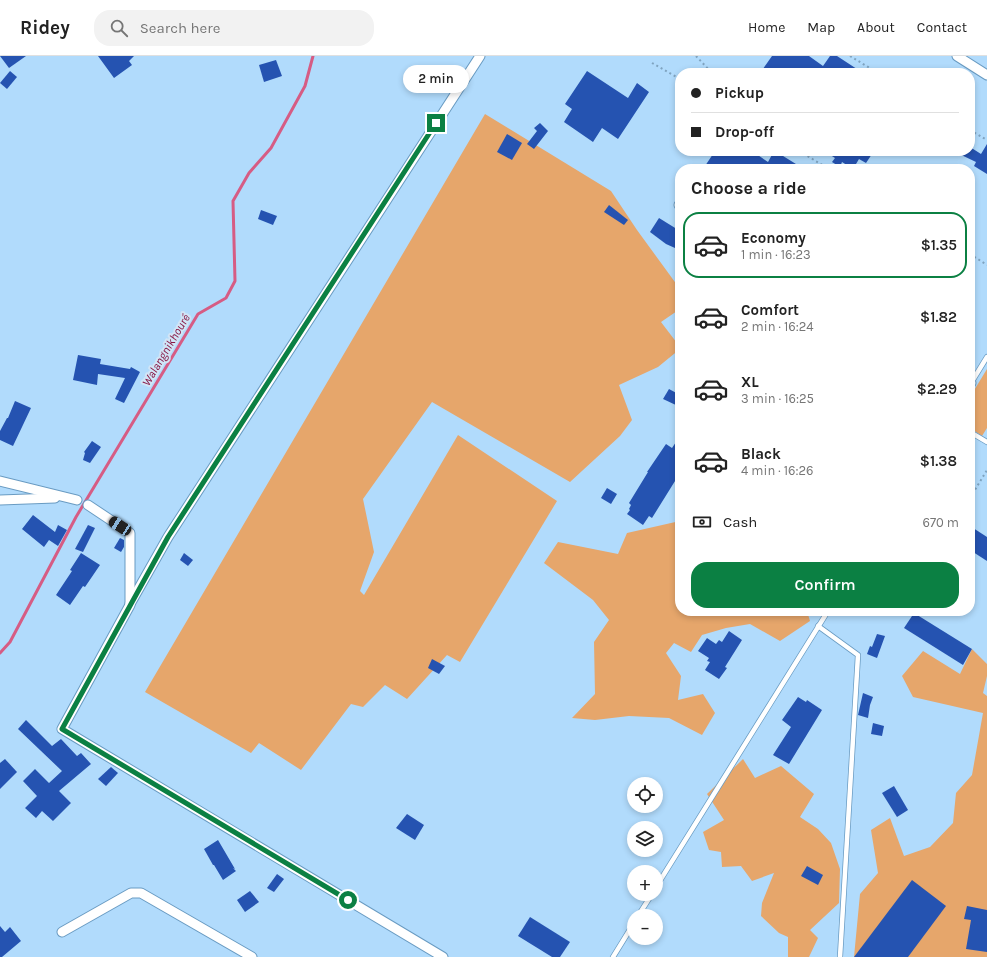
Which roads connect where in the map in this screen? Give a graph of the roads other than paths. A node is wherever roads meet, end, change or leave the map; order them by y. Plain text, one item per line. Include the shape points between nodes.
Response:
1 (480, 56) edge
2 (957, 56) edge
3 (987, 75) edge
4 (987, 357) edge
5 (975, 375) edge
6 (975, 435) edge
7 (987, 442) edge
8 (0, 481) edge
9 (0, 500) edge
10 (88, 505) dead end
11 (130, 606) junction
12 (825, 616) edge
13 (818, 626) junction
14 (663, 876) edge
15 (62, 932) dead end
16 (627, 934) edge
17 (252, 957) edge
18 (444, 957) edge
19 (613, 957) edge
20 (840, 957) edge

1 - 11 street via 168,537
2 - 3 street
4 - 5 lane
6 - 7 lane
8 - 9 street via 77,500
10 - 11 street via 130,533
11 - 18 street via 62,729
12 - 13 lane
13 - 14 lane
13 - 20 lane via 858,655
15 - 17 street via 131,893 141,892
16 - 19 lane

